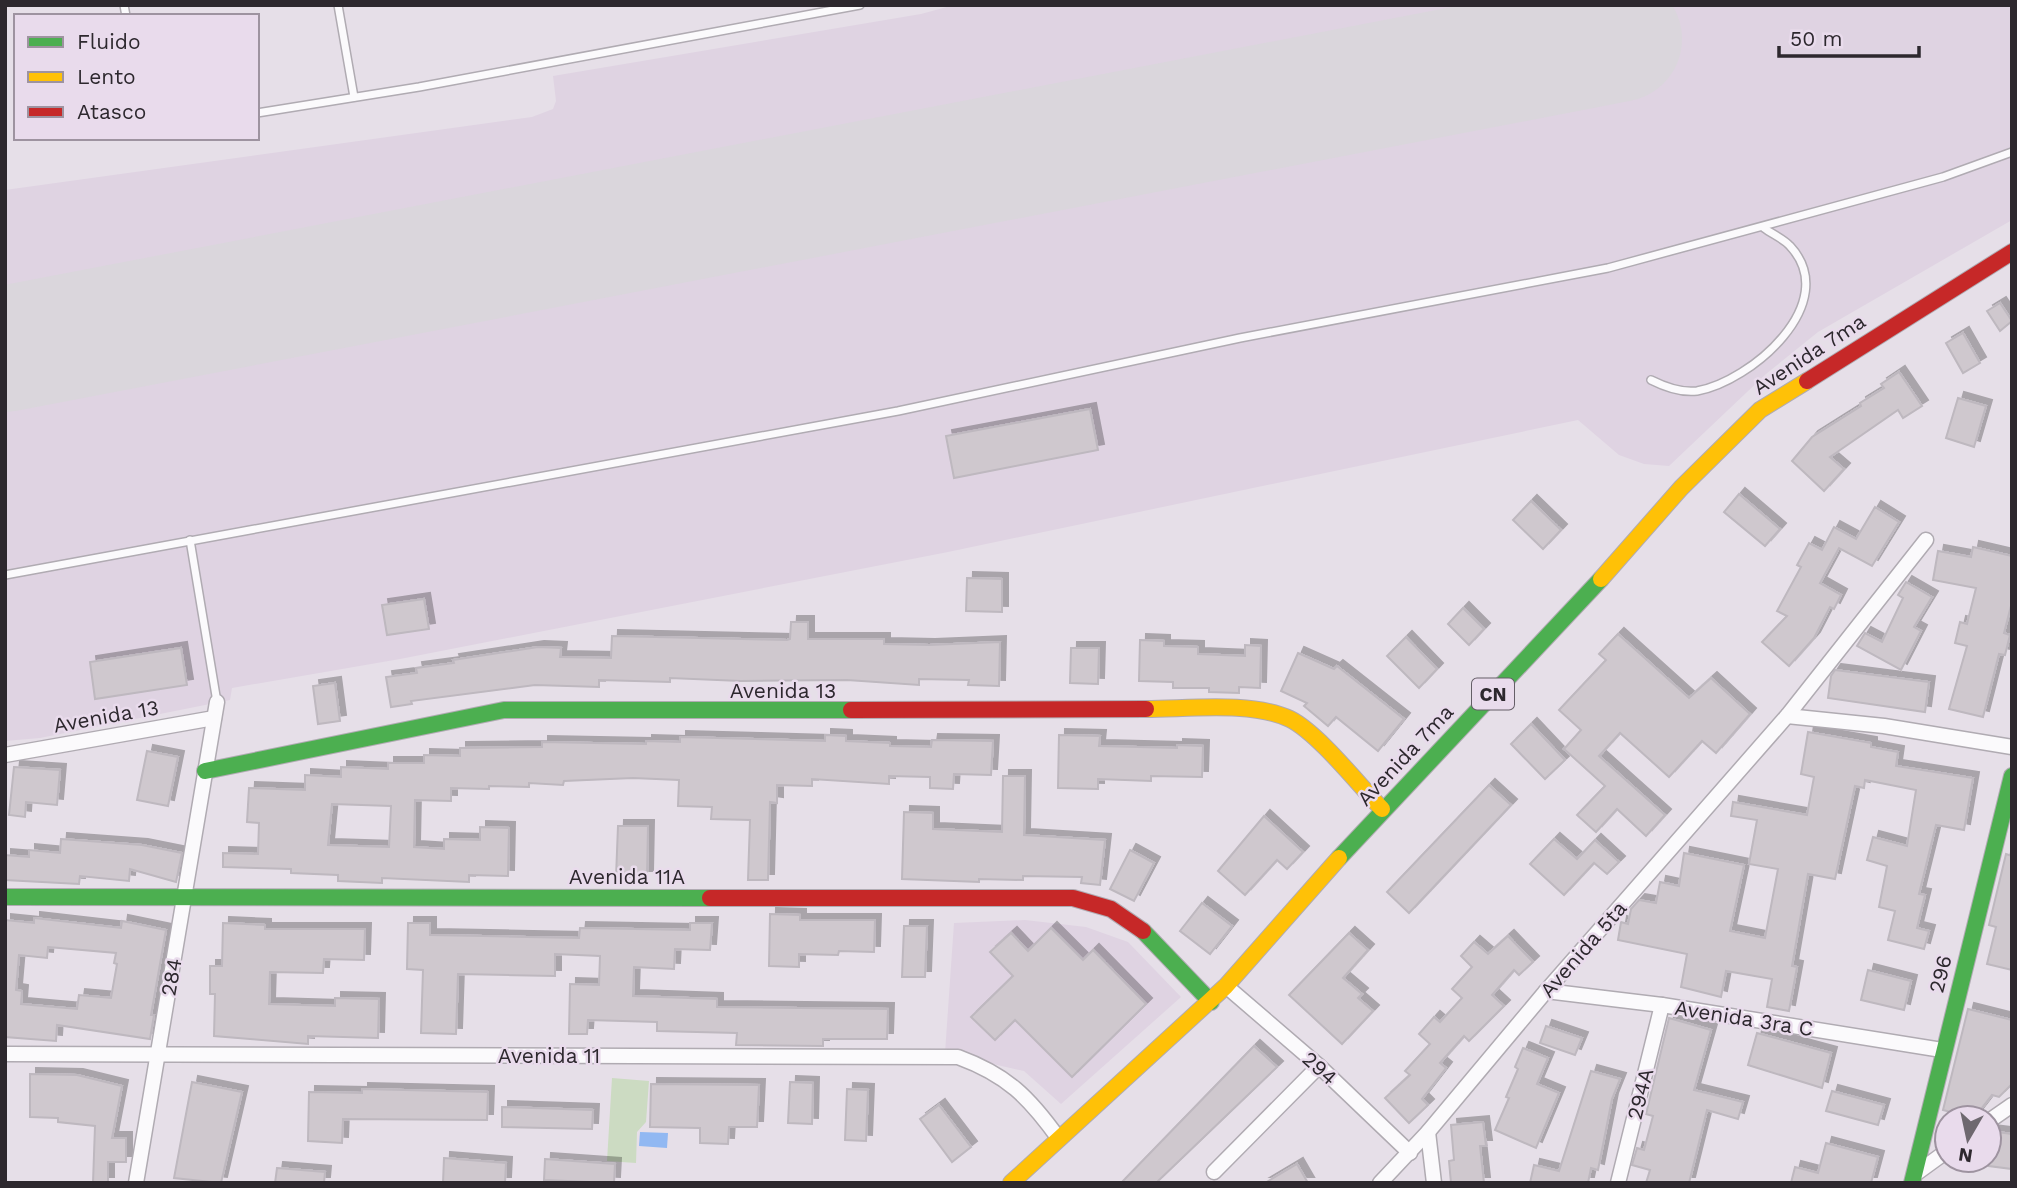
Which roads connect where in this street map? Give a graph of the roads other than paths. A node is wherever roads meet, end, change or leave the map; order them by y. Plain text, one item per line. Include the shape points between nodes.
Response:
1 (338, 5) edge
2 (860, 5) edge
3 (354, 97) junction
4 (259, 113) edge
5 (2012, 152) edge
6 (1764, 228) junction
7 (2012, 252) edge
8 (1651, 380) dead end
9 (190, 540) junction
10 (1926, 540) dead end
11 (5, 575) edge
12 (217, 702) joint
13 (1787, 716) junction
14 (214, 718) junction
15 (2012, 747) edge
16 (5, 755) edge
17 (205, 771) junction
18 (2012, 776) edge
19 (1382, 809) junction
20 (185, 896) junction
21 (5, 897) edge
22 (1226, 986) junction
23 (1546, 991) junction
24 (1211, 1002) junction
25 (1662, 1005) junction
26 (1942, 1050) junction
27 (5, 1054) edge
28 (158, 1054) junction
29 (1319, 1066) junction
30 (1428, 1132) junction
31 (1059, 1139) junction
32 (1410, 1153) junction
33 (1933, 1163) edge
34 (1214, 1172) dead end
35 (1913, 1179) edge
36 (136, 1183) edge
37 (1011, 1183) edge
38 (1380, 1183) edge
39 (1434, 1183) edge
40 (1618, 1183) edge

1 - 3 lane
2 - 3 lane
3 - 4 lane
5 - 6 lane via 1943,177
6 - 8 lane via 1790,246 1799,261 1806,282 1797,319 1755,363 1716,386 1679,391
6 - 9 lane via 1608,268 1240,338 898,411
7 - 19 main road, Avenida 7ma / CN via 1760,410 1681,488 1581,602
9 - 11 lane
9 - 12 lane
10 - 13 street, Avenida 5ta
12 - 14 street
13 - 15 street
13 - 23 street, Avenida 5ta
14 - 16 street, Avenida 13
14 - 17 street
17 - 19 main road, Avenida 13 via 504,710 1254,709 1290,719 1309,733
17 - 20 street, 284
18 - 26 main road, 296
19 - 22 main road, Avenida 7ma / CN
20 - 21 main road, Avenida 11A
20 - 24 main road, Avenida 11A via 1073,898 1111,909 1141,929
20 - 28 street, 284
22 - 24 main road, Avenida 7ma / CN
22 - 29 street, 294
23 - 25 street, Avenida 3ra C
23 - 30 street, Avenida 5ta
24 - 31 main road, Avenida 7ma / CN
25 - 26 street, Avenida 3ra C
25 - 40 street, 294A
26 - 35 main road, 296
27 - 28 street, Avenida 11
28 - 31 street, Avenida 11 via 958,1057 992,1069 1034,1105
28 - 36 street, 284
29 - 32 street, 294
29 - 34 street
30 - 32 street, Avenida 5ta
30 - 39 street
31 - 37 main road, Avenida 7ma / CN
32 - 38 street, Avenida 5ta
33 - 35 street

